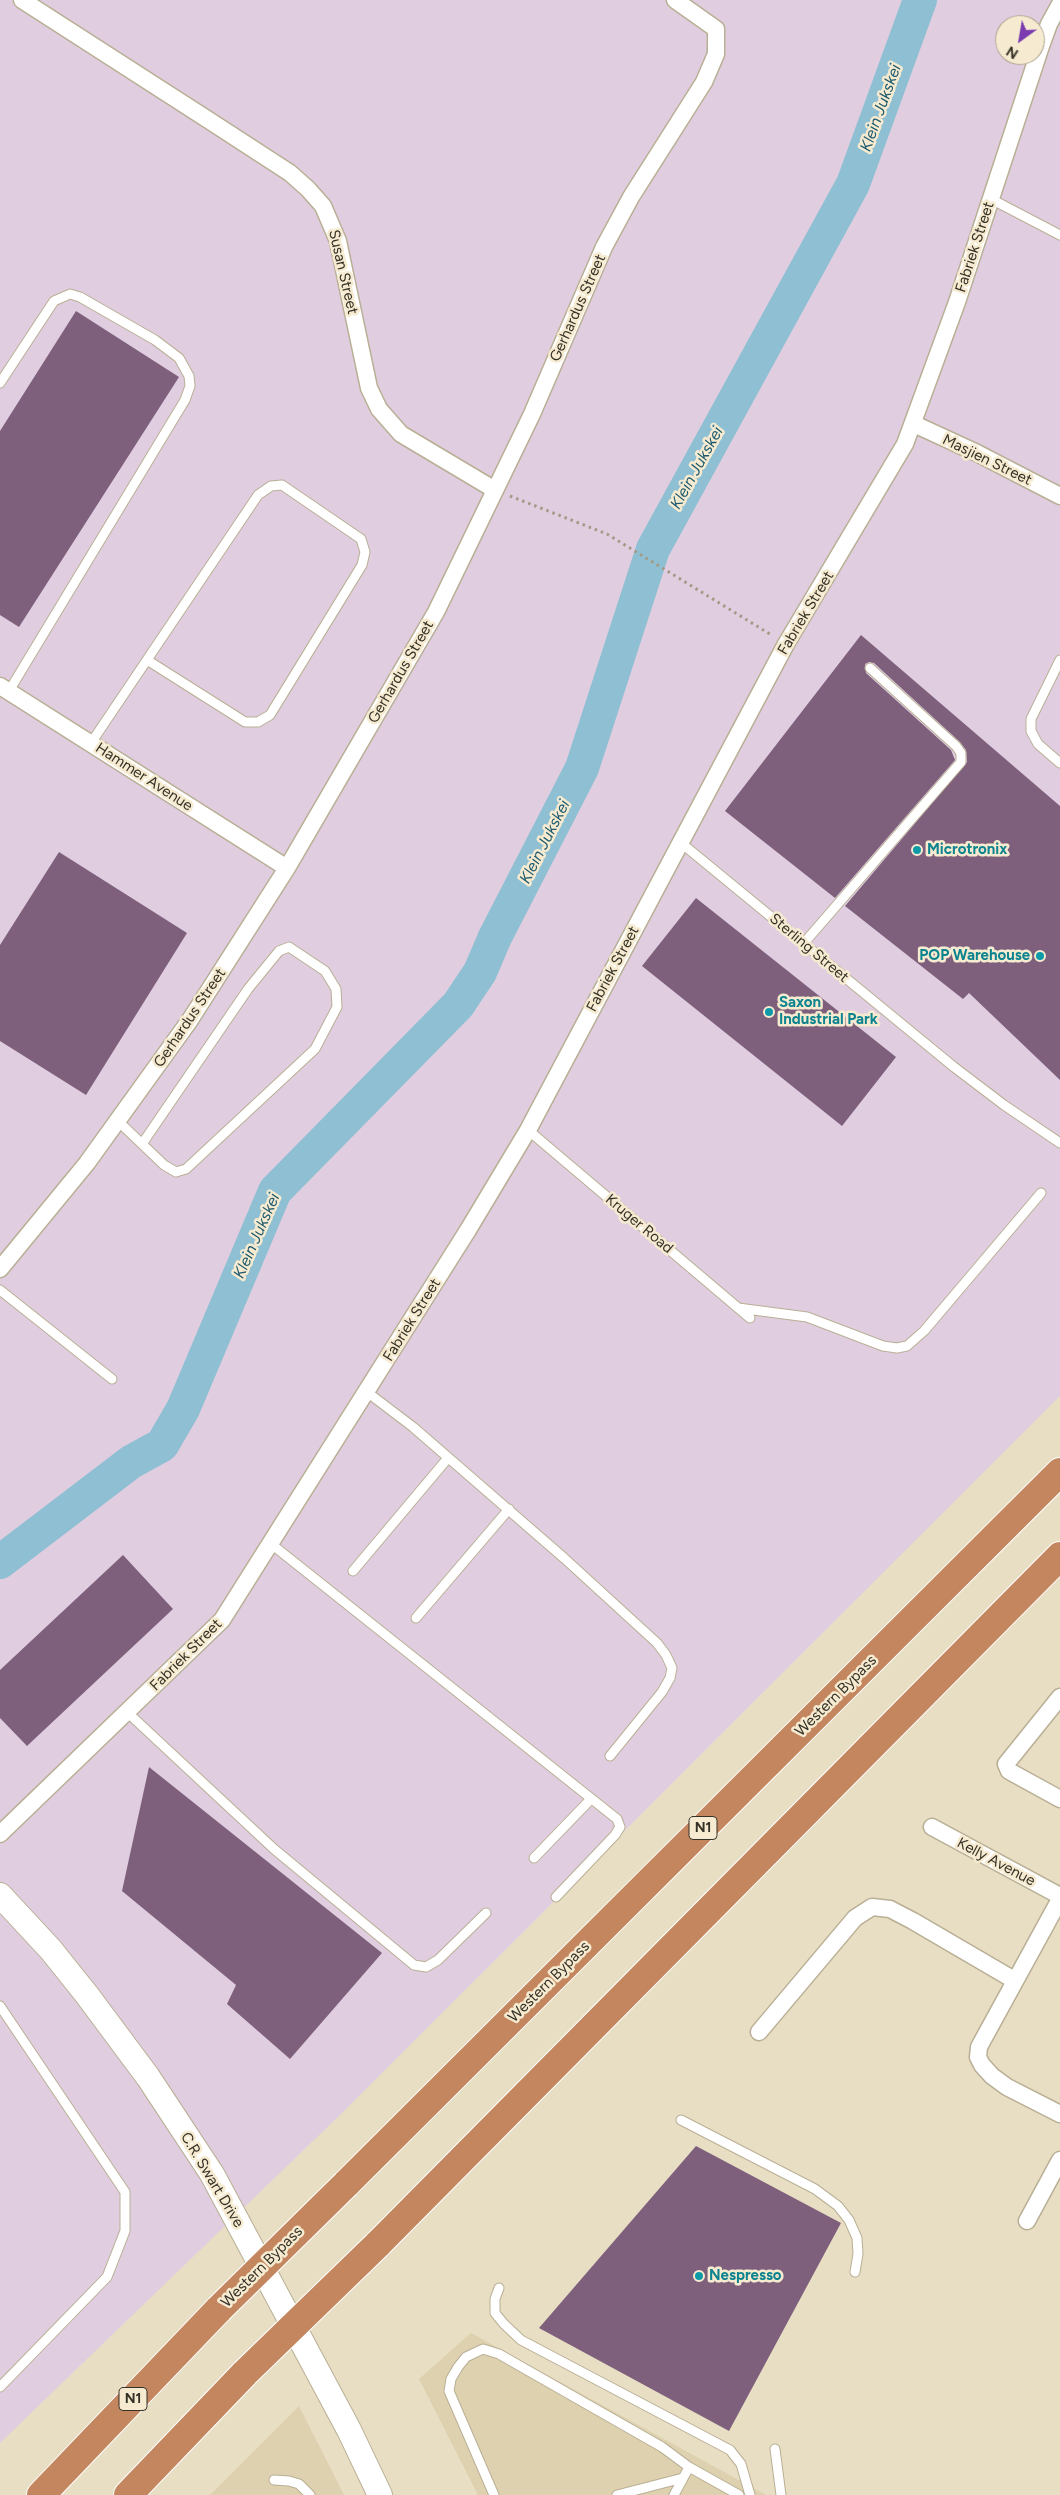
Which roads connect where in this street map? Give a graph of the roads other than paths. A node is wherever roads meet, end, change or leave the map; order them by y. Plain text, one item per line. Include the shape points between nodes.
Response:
1 (22, 0) edge
2 (675, 0) edge
3 (1060, 4) edge
4 (990, 199) junction
5 (1060, 235) edge
6 (0, 383) edge
7 (914, 424) junction
8 (495, 490) junction
9 (1060, 496) edge
10 (147, 660) junction
11 (1060, 660) edge
12 (870, 668) dead end
13 (4, 688) edge
14 (91, 743) junction
15 (1060, 763) edge
16 (680, 842) junction
17 (287, 868) junction
18 (804, 943) junction
19 (118, 1121) junction
20 (528, 1130) junction
21 (1060, 1143) edge
22 (142, 1144) junction
23 (1041, 1193) dead end
24 (2, 1263) edge
25 (0, 1290) edge
26 (738, 1308) junction
27 (750, 1318) dead end
28 (112, 1379) dead end
29 (367, 1392) junction
30 (448, 1458) junction
31 (1060, 1472) edge
32 (509, 1510) junction
33 (270, 1543) junction
34 (1060, 1556) edge
35 (352, 1571) dead end
36 (416, 1618) dead end
37 (1060, 1697) edge
38 (127, 1712) junction
39 (610, 1756) dead end
40 (591, 1799) junction
41 (1060, 1799) edge
42 (932, 1827) dead end
43 (0, 1834) edge
44 (534, 1858) dead end
45 (0, 1895) edge
46 (556, 1897) dead end
47 (1060, 1898) edge
48 (486, 1913) dead end
49 (1014, 1980) junction
50 (0, 2006) edge
51 (759, 2032) dead end
52 (1060, 2114) edge
53 (680, 2120) dead end
54 (1060, 2160) edge
55 (1027, 2221) dead end
56 (855, 2272) dead end
57 (499, 2288) dead end
58 (0, 2387) edge
59 (775, 2449) dead end
60 (689, 2467) junction
61 (683, 2478) junction
62 (274, 2480) dead end
63 (43, 2493) edge
64 (128, 2495) edge
65 (310, 2495) edge
66 (380, 2495) edge
67 (494, 2495) edge
68 (617, 2495) edge
69 (674, 2495) edge
70 (739, 2495) edge
71 (750, 2495) edge
72 (781, 2495) edge

1 - 8 street, Susan Street via 290,173 308,189 323,206 338,241 369,388 379,409 401,434
2 - 8 street, Gerhardus Street via 716,29 716,54 711,69 631,197 604,247 532,414
3 - 4 street, Fabriek Street via 1046,31
4 - 5 lane
4 - 7 street, Fabriek Street
6 - 13 lane via 54,300 70,294 80,296 161,344 178,358 189,376 190,386 185,400
7 - 9 street, Masjien Street
7 - 16 street, Fabriek Street via 884,483 786,644
8 - 17 street, Gerhardus Street via 436,612
10 - 10 lane via 258,495 271,486 282,485 361,539 365,552 362,565 270,715 258,722 245,722
10 - 14 lane
11 - 15 lane via 1031,719 1031,731 1038,744
12 - 18 lane via 956,746 961,753 961,762
13 - 14 street, Hammer Avenue
14 - 17 street, Hammer Avenue
16 - 18 lane, Sterling Street
16 - 20 street, Fabriek Street
17 - 19 street, Gerhardus Street via 190,1020
18 - 21 lane, Sterling Street via 954,1067
19 - 22 lane
19 - 24 street, Gerhardus Street via 66,1190
20 - 26 lane, Kruger Road
20 - 29 street, Fabriek Street
22 - 22 lane via 164,1165 182,1172 277,1086 315,1048 334,1016 336,989 325,971 289,947 279,950 248,989
23 - 26 lane via 924,1331 907,1346 882,1346 807,1317
25 - 28 lane
26 - 27 lane, Kruger Road
29 - 30 lane
29 - 33 street, Fabriek Street
30 - 32 lane
30 - 35 lane
31 - 63 highway, Western Bypass / N1, bridge via 219,2309
32 - 36 lane
32 - 39 lane via 657,1643 672,1668 670,1678 655,1703
33 - 38 street, Fabriek Street via 222,1620
33 - 40 lane
34 - 64 highway, bridge via 377,2245 245,2373
37 - 41 street via 1006,1764 1009,1771
38 - 43 street, Fabriek Street
38 - 48 lane via 274,1850 414,1965 426,1967 438,1960
40 - 44 lane
40 - 46 lane via 617,1819 620,1827
42 - 47 street, Kelly Avenue
45 - 66 street, C.R. Swart Drive via 87,1995 148,2077 212,2174 349,2430
47 - 49 street
49 - 51 street via 913,1921 890,1910 872,1907 855,1918
49 - 52 street via 979,2047 978,2057 992,2076 1007,2087
50 - 58 lane via 125,2192 125,2230 107,2277
53 - 56 lane via 816,2189 838,2206 857,2238
54 - 55 street
57 - 71 lane via 495,2313 521,2340 730,2450 741,2464
59 - 72 lane
60 - 61 lane
60 - 67 lane via 649,2440 499,2354 483,2349 466,2357 451,2379 448,2391
60 - 70 lane
61 - 68 lane
61 - 69 lane
62 - 65 lane via 299,2484

